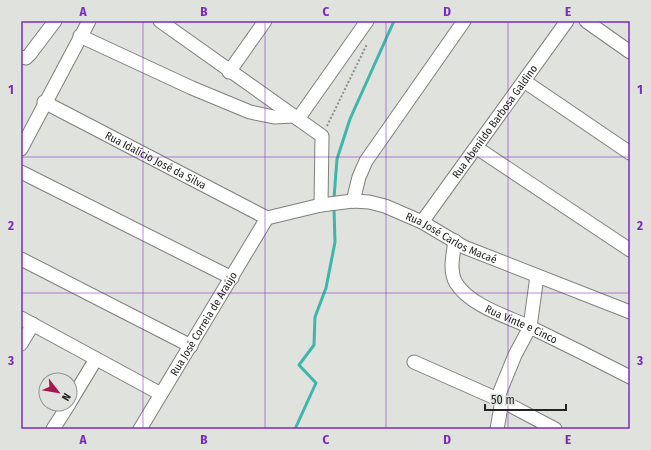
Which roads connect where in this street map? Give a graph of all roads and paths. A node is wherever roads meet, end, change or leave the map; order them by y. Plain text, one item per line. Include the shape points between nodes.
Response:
1 (55, 21) edge
2 (89, 21) edge
3 (265, 21) edge
4 (367, 21) edge
5 (464, 21) edge
6 (567, 21) edge
7 (586, 21) edge
8 (165, 22) edge
9 (80, 36) junction
10 (368, 41) dead end
11 (630, 52) edge
12 (22, 58) edge
13 (229, 72) junction
14 (524, 81) junction
15 (44, 102) junction
16 (295, 118) junction
17 (322, 136) junction
18 (477, 148) junction
19 (21, 149) edge
20 (630, 153) edge
21 (21, 172) edge
22 (353, 201) junction
23 (321, 205) junction
24 (267, 218) junction
25 (422, 222) junction
26 (455, 242) junction
27 (630, 250) edge
28 (21, 260) edge
29 (537, 276) junction
30 (232, 278) junction
31 (630, 312) edge
32 (21, 318) edge
33 (33, 324) junction
34 (530, 327) junction
35 (21, 344) edge
36 (191, 346) junction
37 (96, 359) junction
38 (414, 362) dead end
39 (630, 377) edge
40 (78, 388) edge
41 (161, 394) junction
42 (499, 400) junction
43 (64, 412) edge
44 (527, 414) junction
45 (54, 429) edge
46 (140, 429) edge
47 (497, 429) edge
48 (533, 429) edge
49 (555, 429) edge

1 - 12 street via 36,47
2 - 9 street
3 - 13 street
4 - 16 street
5 - 22 street via 366,161
6 - 14 street, Rua Abenildo Barbosa Galdino
7 - 11 street
8 - 13 street
9 - 15 street
9 - 16 street via 236,107 260,115
10 - 17 path
13 - 16 street
14 - 18 street, Rua Abenildo Barbosa Galdino
14 - 20 street
15 - 19 street
15 - 24 street, Rua Idalício José da Silva
16 - 17 street
17 - 23 street
18 - 25 street, Rua Abenildo Barbosa Galdino
18 - 27 street
21 - 30 street
22 - 23 street, Rua José Carlos Macaé
22 - 25 street, Rua José Carlos Macaé via 385,206
23 - 24 street, Rua José Carlos Macaé
24 - 30 street, Rua José Correia de Araújo
25 - 26 street, Rua José Carlos Macaé
26 - 29 street, Rua José Carlos Macaé
26 - 34 street, Rua Vinte e Cinco via 453,275 460,288 487,308
28 - 36 street
29 - 31 street, Rua José Carlos Macaé
29 - 34 street
30 - 36 street, Rua José Correia de Araújo
32 - 33 street
33 - 35 street
33 - 37 street
34 - 39 street, Rua Vinte e Cinco
34 - 42 street via 515,355
36 - 41 street, Rua José Correia de Araújo
37 - 40 street
37 - 41 street
38 - 42 street
41 - 46 street, Rua José Correia de Araújo
42 - 44 street
42 - 47 street
43 - 45 street
44 - 48 street
44 - 49 street

